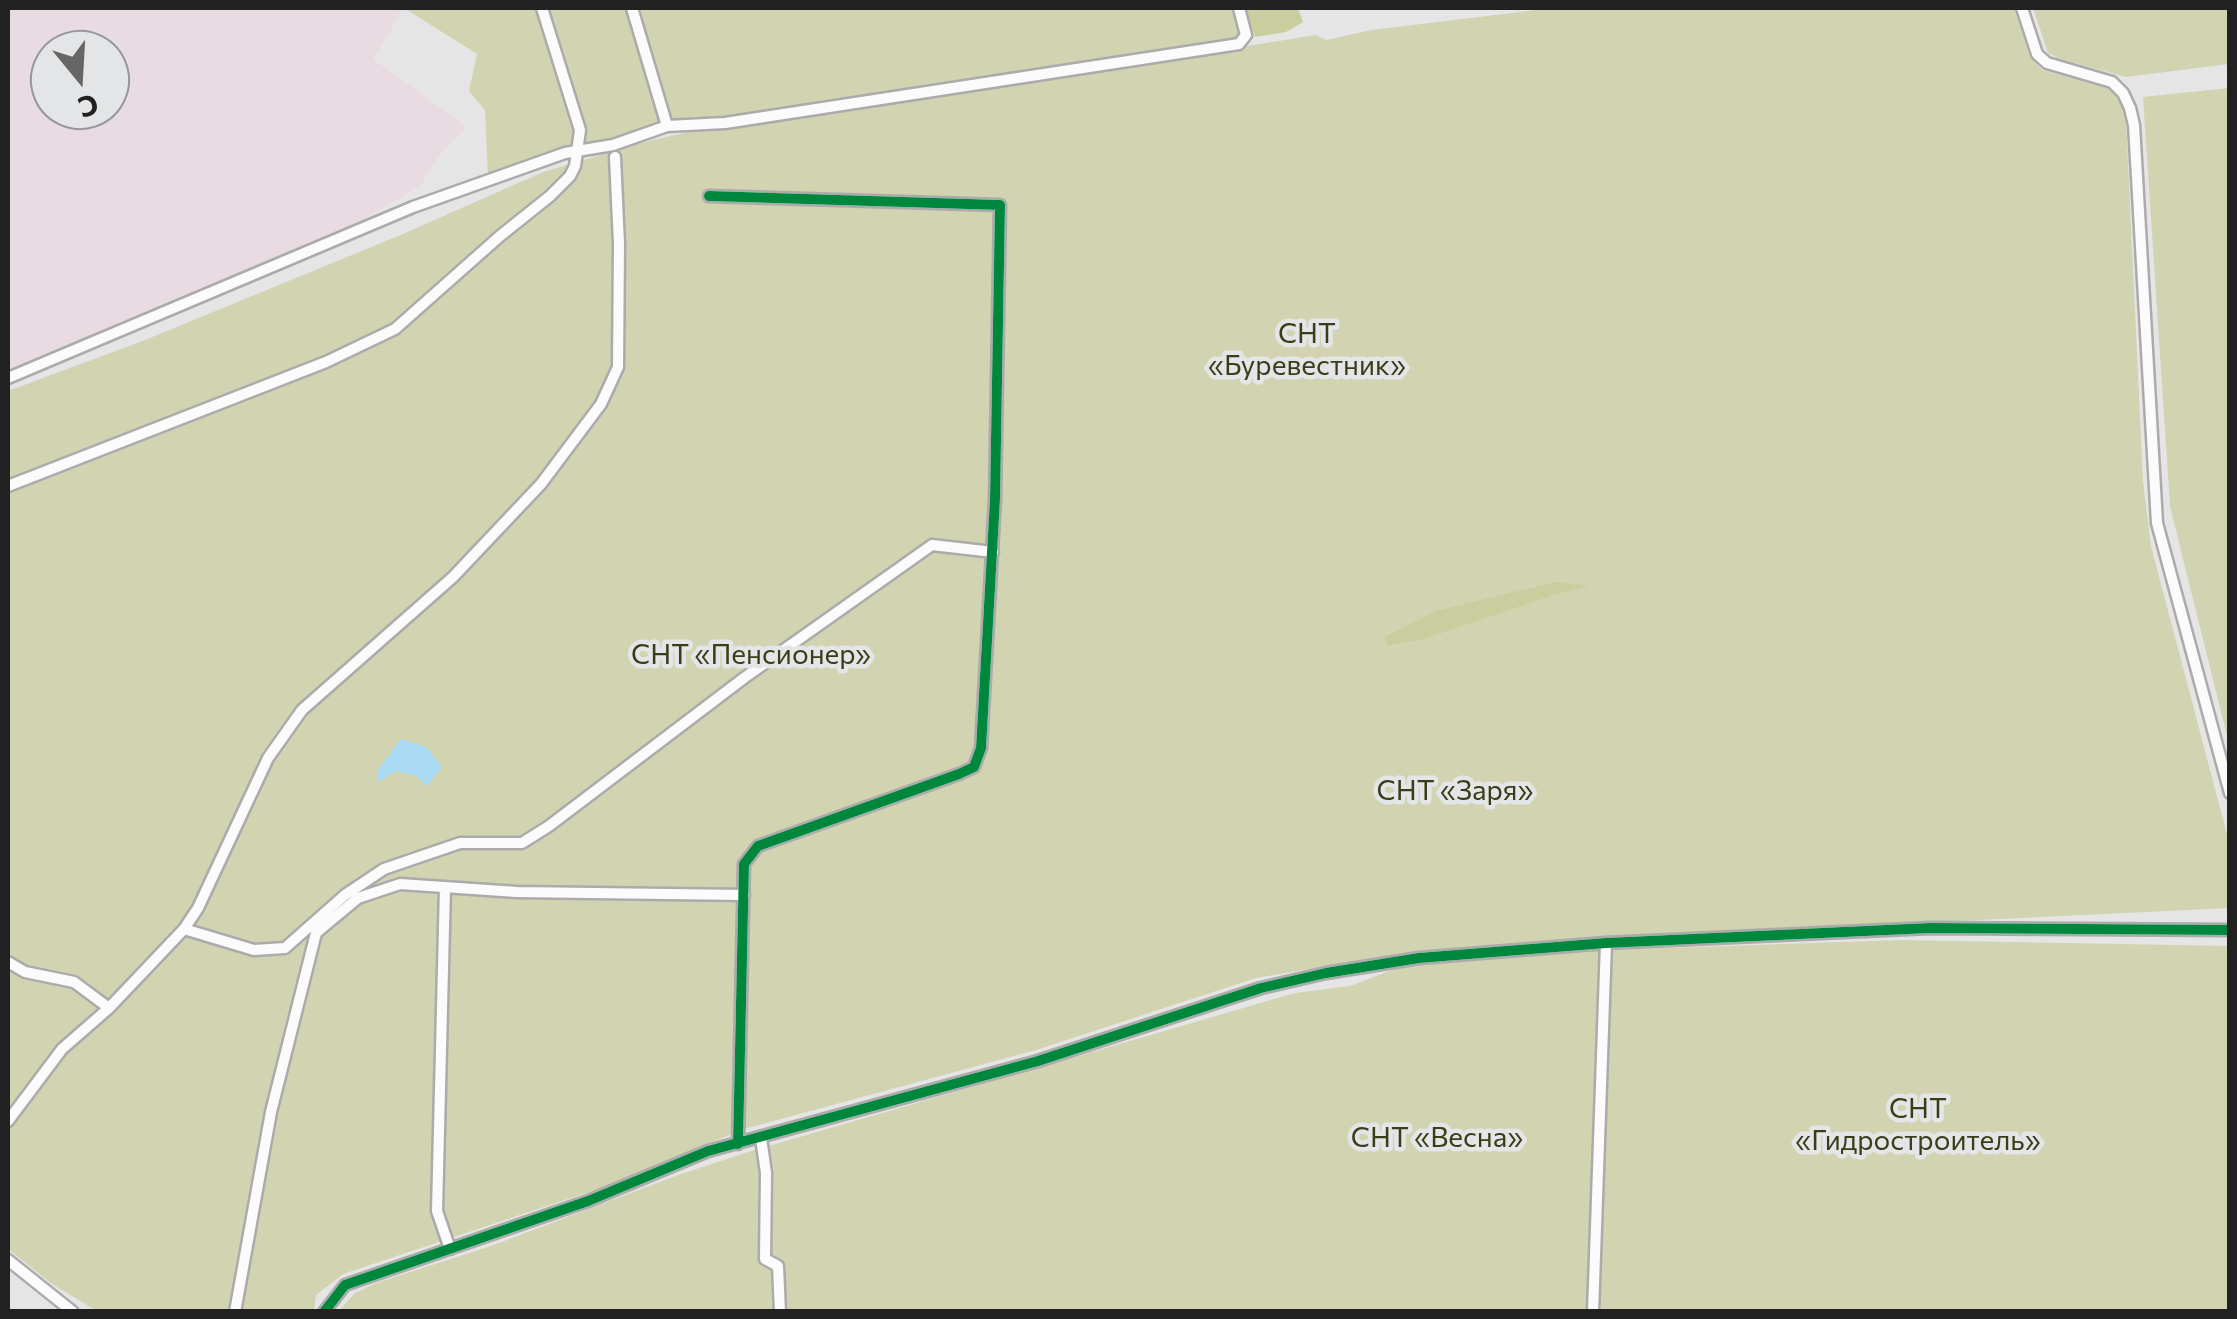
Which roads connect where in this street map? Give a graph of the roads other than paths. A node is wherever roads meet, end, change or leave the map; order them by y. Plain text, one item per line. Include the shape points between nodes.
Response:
1 (542, 8) edge
2 (632, 8) edge
3 (1239, 8) edge
4 (2022, 8) edge
5 (667, 126) junction
6 (577, 153) junction
7 (614, 157) dead end
8 (709, 196) dead end
9 (8, 378) edge
10 (8, 486) edge
11 (992, 552) junction
12 (2230, 793) edge
13 (444, 887) junction
14 (744, 896) junction
15 (184, 929) junction
16 (2230, 930) edge
17 (1606, 942) junction
18 (8, 962) edge
19 (109, 1008) junction
20 (8, 1120) edge
21 (760, 1138) junction
22 (738, 1144) junction
23 (450, 1249) junction
24 (8, 1260) edge
25 (72, 1312) edge
26 (235, 1312) edge
27 (324, 1312) edge
28 (780, 1312) edge
29 (1593, 1312) edge

1 - 6 street via 580,130
2 - 5 street
3 - 5 street via 1246,35 1239,44 725,123
4 - 12 street via 2037,54 2047,64 2112,82 2130,108 2157,523
5 - 6 street
6 - 9 street via 414,207
6 - 10 street via 570,176 550,196 395,329
7 - 15 street via 618,367 601,404 541,484 454,577 284,732
8 - 11 street via 1000,205
11 - 14 street via 974,767 758,846 744,864
11 - 15 street via 932,545 522,844 460,843 384,868 285,948 254,950
13 - 14 street
13 - 23 street via 437,1210
13 - 26 street via 400,884 358,898 316,933 271,1112
14 - 22 street
15 - 19 street
16 - 17 street via 1930,928
17 - 21 street via 1419,958 1261,988 1038,1062
17 - 29 street
18 - 19 street via 74,982
19 - 20 street via 62,1049
21 - 22 street
21 - 28 street via 765,1260 778,1266
22 - 23 street
23 - 27 street via 344,1285
24 - 25 street

